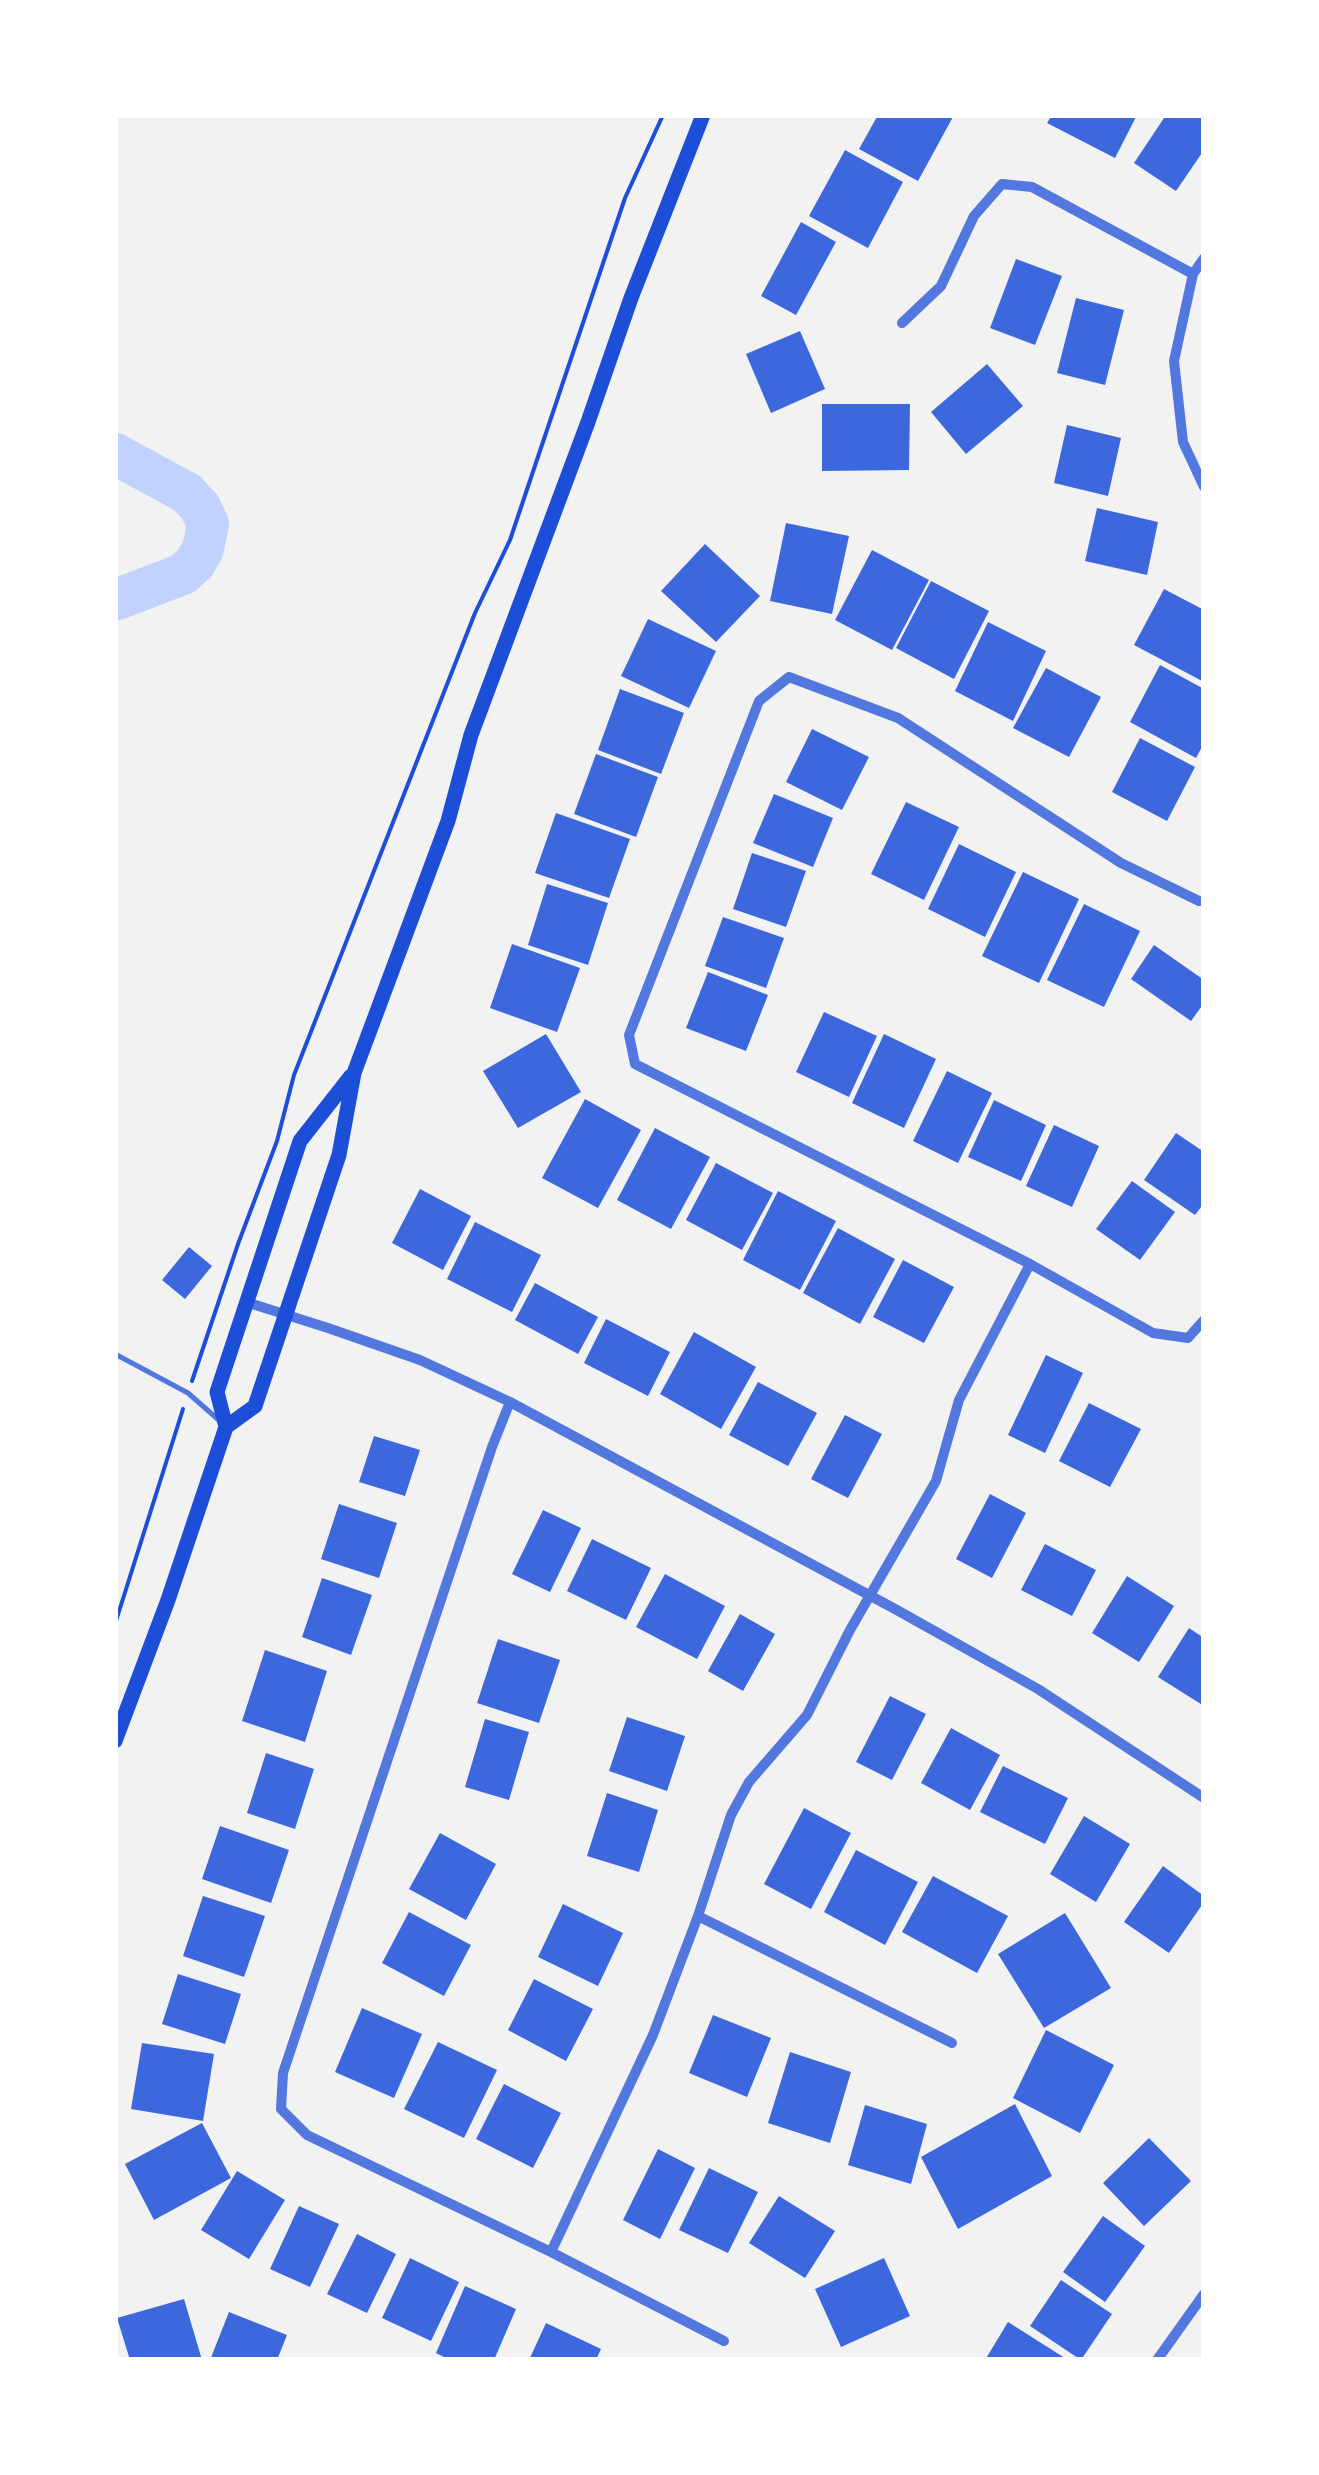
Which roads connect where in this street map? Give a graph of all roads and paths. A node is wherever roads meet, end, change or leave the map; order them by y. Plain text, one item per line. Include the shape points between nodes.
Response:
1 (664, 115) edge
2 (703, 115) edge
3 (1204, 258) edge
4 (1193, 274) junction
5 (902, 323) dead end
6 (1204, 487) edge
7 (1202, 899) edge
8 (354, 1072) junction
9 (1030, 1264) junction
10 (246, 1302) junction
11 (286, 1315) junction
12 (1204, 1320) edge
13 (115, 1354) edge
14 (188, 1393) junction
15 (510, 1402) junction
16 (226, 1427) junction
17 (870, 1595) junction
18 (115, 1624) edge
19 (115, 1741) edge
20 (1204, 1798) edge
21 (698, 1916) junction
22 (952, 2043) dead end
23 (550, 2252) junction
24 (1204, 2294) edge
25 (724, 2341) dead end
26 (1158, 2360) edge

1 - 14 path via 625,198 510,540 474,613 294,1075
2 - 8 main road via 630,298
3 - 4 street
4 - 5 street via 1032,187 1002,184 974,216 941,286
4 - 6 street via 1174,361 1183,442
7 - 9 street via 1121,864 898,718 789,677 759,701 629,1035 635,1064
8 - 10 main road via 300,1142
8 - 11 main road via 339,1155
9 - 12 street via 1153,1332 1188,1338
9 - 17 street via 959,1400 936,1481
10 - 11 street
10 - 16 main road via 217,1392
11 - 15 street via 420,1360
11 - 16 main road via 255,1406
13 - 14 lane
14 - 16 lane
14 - 18 path
15 - 17 street
15 - 23 street via 283,2072 281,2108 307,2135
16 - 19 main road
17 - 20 street via 1038,1689
17 - 21 street via 807,1715 748,1782
21 - 22 street
21 - 23 street via 654,2035
23 - 25 street
24 - 26 street

